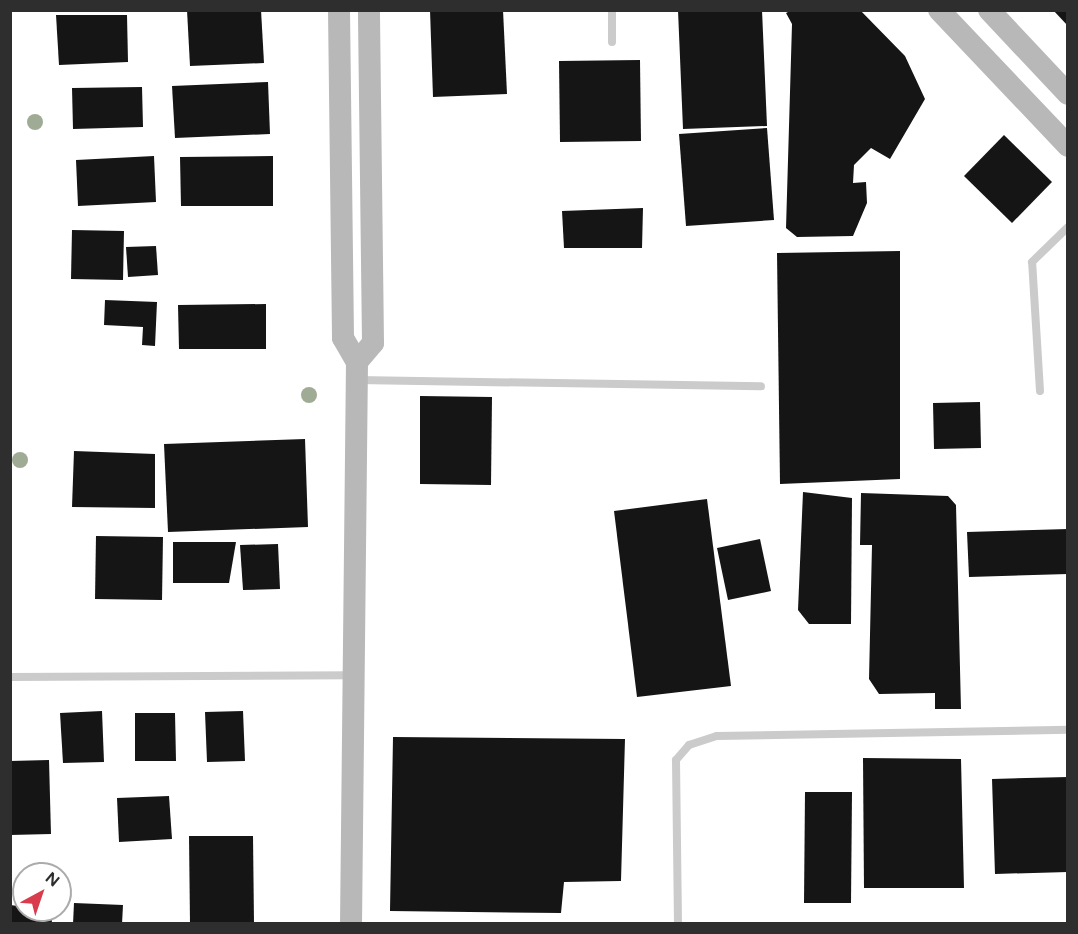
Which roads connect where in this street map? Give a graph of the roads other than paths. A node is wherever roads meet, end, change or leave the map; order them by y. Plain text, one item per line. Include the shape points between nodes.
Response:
1 (339, 10) edge
2 (369, 10) edge
3 (612, 10) edge
4 (939, 10) edge
5 (989, 10) edge
6 (612, 42) dead end
7 (1068, 94) edge
8 (1068, 146) edge
9 (1068, 227) edge
10 (357, 371) junction
11 (761, 386) dead end
12 (1040, 391) dead end
13 (354, 675) junction
14 (10, 677) edge
15 (1068, 730) edge
16 (351, 924) edge
17 (678, 924) edge

1 - 10 street via 343,338
2 - 10 street via 373,343
3 - 6 lane
4 - 8 street
5 - 7 street
9 - 12 lane via 1032,262
10 - 11 lane
10 - 13 street
13 - 14 lane
13 - 16 street
15 - 17 lane via 717,736 689,745 676,760

